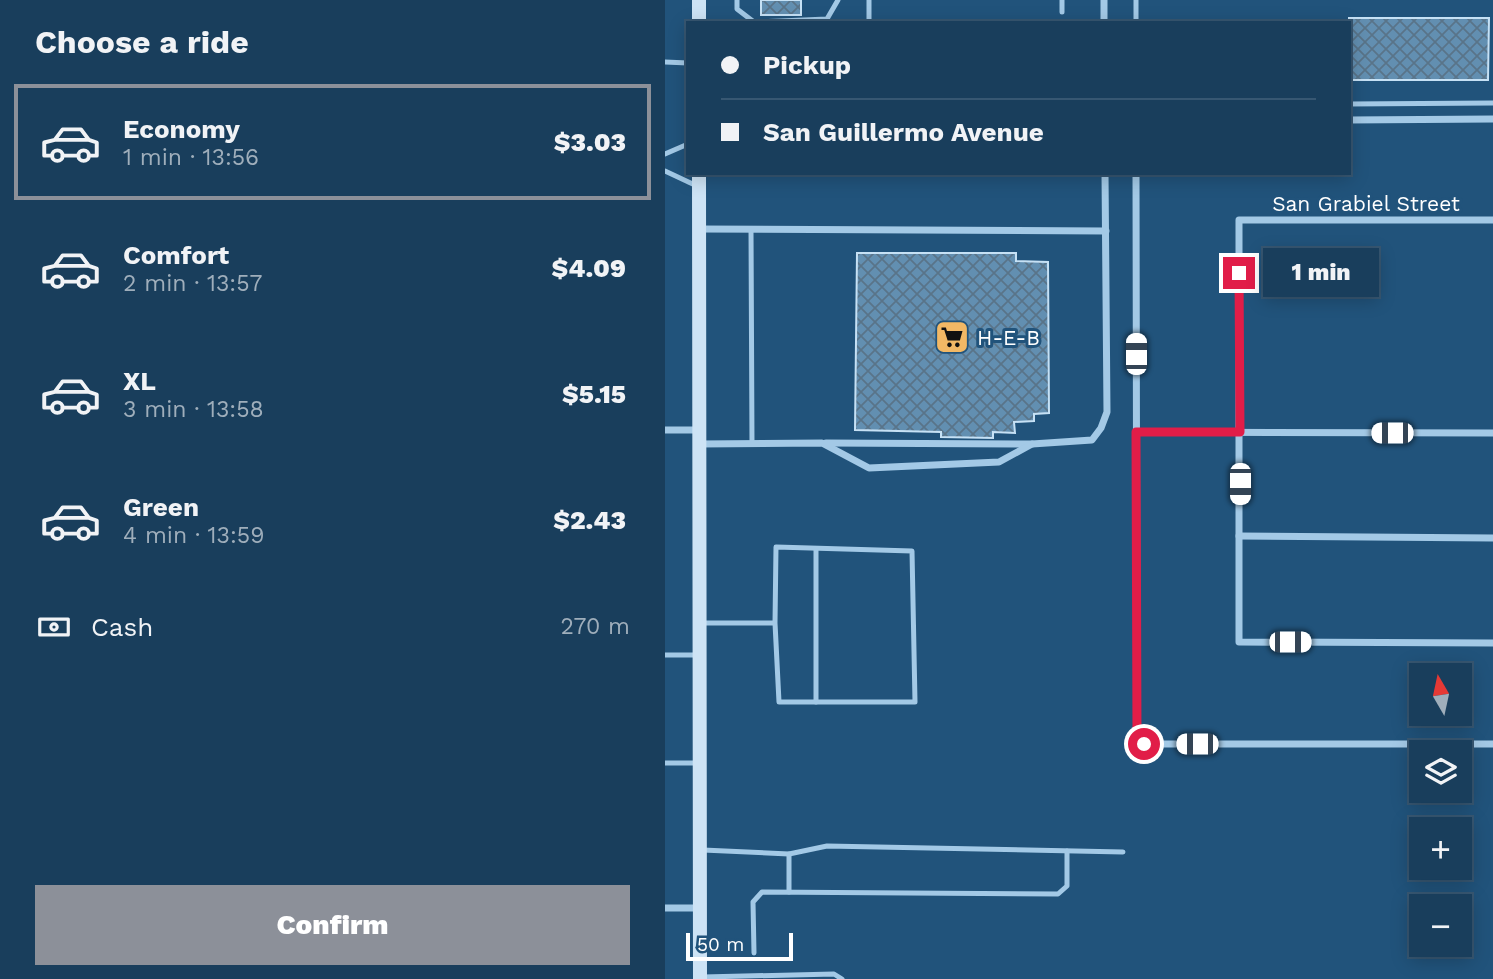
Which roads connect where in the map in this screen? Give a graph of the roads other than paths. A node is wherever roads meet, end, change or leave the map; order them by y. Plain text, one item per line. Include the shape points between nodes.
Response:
1 (699, 0) edge
2 (737, 0) edge
3 (838, 0) edge
4 (869, 0) edge
5 (1062, 0) edge
6 (1104, 0) edge
7 (1136, 0) edge
8 (1062, 12) dead end
9 (699, 21) edge
10 (753, 21) edge
11 (778, 21) edge
12 (869, 21) edge
13 (1104, 21) edge
14 (1136, 21) edge
15 (665, 62) edge
16 (686, 63) edge
17 (1493, 103) edge
18 (1351, 104) edge
19 (1493, 119) edge
20 (1351, 120) edge
21 (686, 145) edge
22 (665, 153) edge
23 (665, 171) edge
24 (1105, 175) edge
25 (1136, 175) edge
26 (699, 180) edge
27 (1493, 220) edge
28 (699, 229) junction
29 (751, 229) junction
30 (1106, 231) junction
31 (665, 430) edge
32 (1136, 432) junction
33 (1240, 432) junction
34 (1493, 433) edge
35 (699, 437) junction
36 (752, 443) junction
37 (822, 443) junction
38 (1032, 444) junction
39 (1239, 536) junction
40 (1493, 538) edge
41 (815, 548) junction
42 (699, 623) junction
43 (775, 623) junction
44 (1493, 643) edge
45 (665, 655) edge
46 (699, 655) junction
47 (816, 702) junction
48 (1493, 744) edge
49 (665, 763) edge
50 (699, 763) junction
51 (700, 850) junction
52 (1067, 851) junction
53 (1123, 852) dead end
54 (789, 854) junction
55 (789, 892) junction
56 (665, 908) edge
57 (700, 908) junction
58 (754, 953) dead end
59 (700, 978) edge
60 (842, 979) edge

1 - 9 main road
2 - 10 lane via 737,9
3 - 11 lane via 827,19
4 - 12 lane
5 - 8 lane
6 - 13 street
7 - 14 lane
15 - 16 lane
17 - 18 lane
19 - 20 street
21 - 22 lane
23 - 26 lane
24 - 30 street
25 - 32 street
26 - 28 main road
27 - 33 street, San Grabiel Street via 1239,220
28 - 29 street
28 - 35 main road
29 - 30 street
29 - 36 lane
30 - 38 street via 1107,412 1092,440
31 - 35 street
32 - 33 street
32 - 48 street via 1137,737 1144,744
33 - 34 street
33 - 39 street
35 - 36 street
35 - 42 main road
36 - 37 street
37 - 38 street
37 - 38 street via 869,468 999,462
39 - 40 street
39 - 44 street via 1239,642
41 - 43 lane via 776,547
41 - 47 lane
41 - 47 lane via 912,551 915,702
42 - 43 lane
42 - 46 main road
43 - 47 lane via 779,702
45 - 46 lane
46 - 50 main road
49 - 50 lane
50 - 51 main road
51 - 54 lane
51 - 57 main road
52 - 53 lane
52 - 54 lane via 827,846
52 - 55 lane via 1067,886 1058,894
54 - 55 lane
55 - 58 lane via 756,896
56 - 57 street
57 - 59 main road
59 - 60 lane via 834,974

